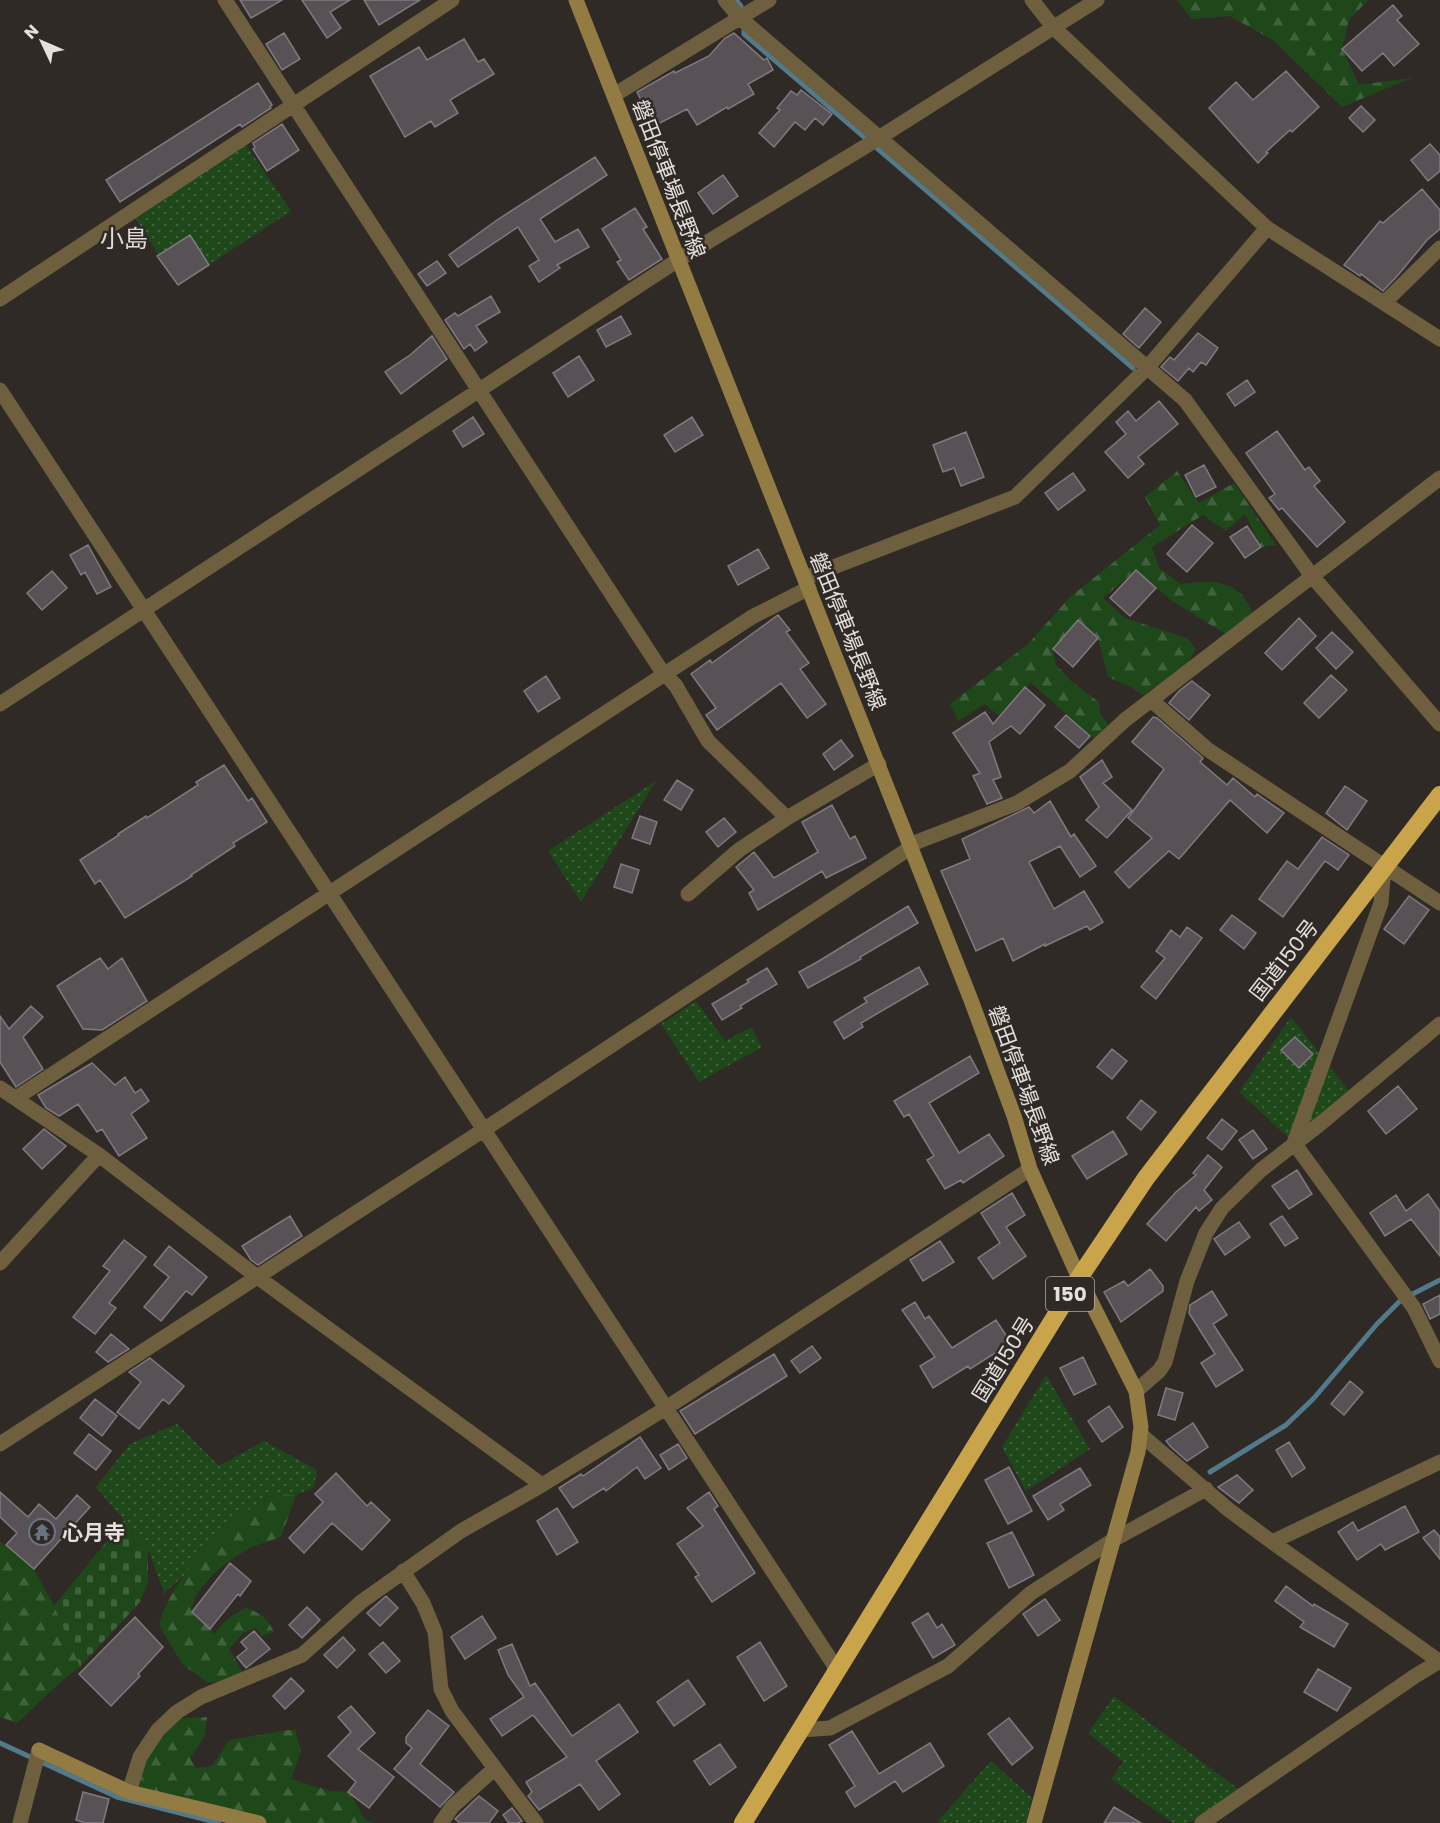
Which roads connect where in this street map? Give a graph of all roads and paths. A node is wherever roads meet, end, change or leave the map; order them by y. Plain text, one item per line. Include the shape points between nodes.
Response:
1 (225, 0) edge
2 (452, 0) edge
3 (576, 0) edge
4 (725, 0) edge
5 (769, 0) edge
6 (1032, 0) edge
7 (1097, 0) edge
8 (740, 18) junction
9 (1053, 27) junction
10 (614, 95) junction
11 (294, 105) junction
12 (874, 141) junction
13 (1267, 228) junction
14 (1440, 248) edge
15 (678, 260) junction
16 (0, 299) edge
17 (1384, 303) junction
18 (1440, 339) edge
19 (1151, 371) junction
20 (0, 390) edge
21 (480, 390) junction
22 (1440, 478) edge
23 (1312, 576) junction
24 (807, 583) junction
25 (145, 609) junction
26 (664, 675) junction
27 (1151, 700) junction
28 (0, 704) edge
29 (1440, 724) edge
30 (879, 764) junction
31 (1440, 795) edge
32 (787, 818) junction
33 (909, 846) junction
34 (1384, 867) junction
35 (331, 894) junction
36 (688, 894) dead end
37 (1440, 903) edge
38 (1440, 1024) edge
39 (0, 1088) edge
40 (16, 1098) junction
41 (484, 1129) junction
42 (1294, 1143) junction
43 (99, 1155) junction
44 (1030, 1169) junction
45 (0, 1263) edge
46 (256, 1276) junction
47 (1079, 1278) junction
48 (1439, 1358) edge
49 (1136, 1391) junction
50 (666, 1407) junction
51 (1140, 1434) junction
52 (0, 1444) edge
53 (1440, 1462) edge
54 (542, 1485) junction
55 (1206, 1490) junction
56 (1113, 1540) junction
57 (1272, 1542) junction
58 (403, 1571) junction
59 (1440, 1661) edge
60 (838, 1671) junction
61 (801, 1731) junction
62 (39, 1749) joint
63 (495, 1768) junction
64 (129, 1792) junction
65 (20, 1823) edge
66 (259, 1823) edge
67 (441, 1823) edge
68 (536, 1823) edge
69 (743, 1823) edge
70 (1034, 1823) edge
71 (1202, 1823) edge

1 - 11 street
2 - 11 street
3 - 10 main road, 磐田停車場長野線
4 - 8 street
5 - 8 street
6 - 9 street
7 - 9 street
8 - 10 street
8 - 12 street
9 - 12 street
9 - 13 street
10 - 15 main road, 磐田停車場長野線
11 - 16 street
11 - 21 street
12 - 15 street
12 - 19 street
13 - 17 street
13 - 19 street
14 - 17 street
15 - 21 street
15 - 24 main road, 磐田停車場長野線
17 - 18 street
19 - 23 street via 1185,400
19 - 24 street via 1015,497
20 - 25 street
21 - 25 street
21 - 26 street
22 - 23 street
23 - 27 street
23 - 29 street
24 - 26 street
24 - 30 main road, 磐田停車場長野線
25 - 28 street
25 - 35 street
26 - 32 street via 676,686 708,741
26 - 35 street
27 - 33 street via 1070,771 1017,803
27 - 34 street via 1207,749
30 - 32 street
30 - 33 main road, 磐田停車場長野線
31 - 34 highway, 国道150号 / 150
32 - 36 street via 739,850
33 - 41 street
33 - 44 main road, 磐田停車場長野線 via 971,1000
34 - 37 street
34 - 42 street via 1381,903
34 - 47 highway, 国道150号 / 150 via 1146,1178
35 - 40 street
35 - 41 street
38 - 42 street
39 - 40 street
40 - 43 street
41 - 46 street
41 - 50 street
42 - 48 street via 1414,1308
42 - 49 street via 1230,1200 1206,1233 1187,1281 1165,1362
43 - 45 street
43 - 46 street
44 - 47 main road, 磐田停車場長野線
44 - 50 street
46 - 52 street
46 - 54 street
47 - 49 main road, 磐田停車場長野線
47 - 60 highway, 国道150号 / 150
49 - 51 main road, 磐田停車場長野線
50 - 54 street
50 - 60 street
51 - 55 street
51 - 56 main road, 磐田停車場長野線
53 - 57 street
54 - 58 street via 461,1531
55 - 56 street
55 - 57 street
56 - 61 street via 1031,1593 948,1666 830,1728
56 - 70 main road, 磐田停車場長野線
57 - 59 street
58 - 63 street via 435,1632 441,1689 452,1711
58 - 64 street via 361,1602 302,1655 201,1697 177,1712 158,1730 140,1757
59 - 71 street
60 - 61 highway, 国道150号 / 150
61 - 69 highway, 国道150号 / 150
62 - 64 main road
62 - 65 street
63 - 67 street via 452,1807
63 - 68 street
64 - 66 main road

